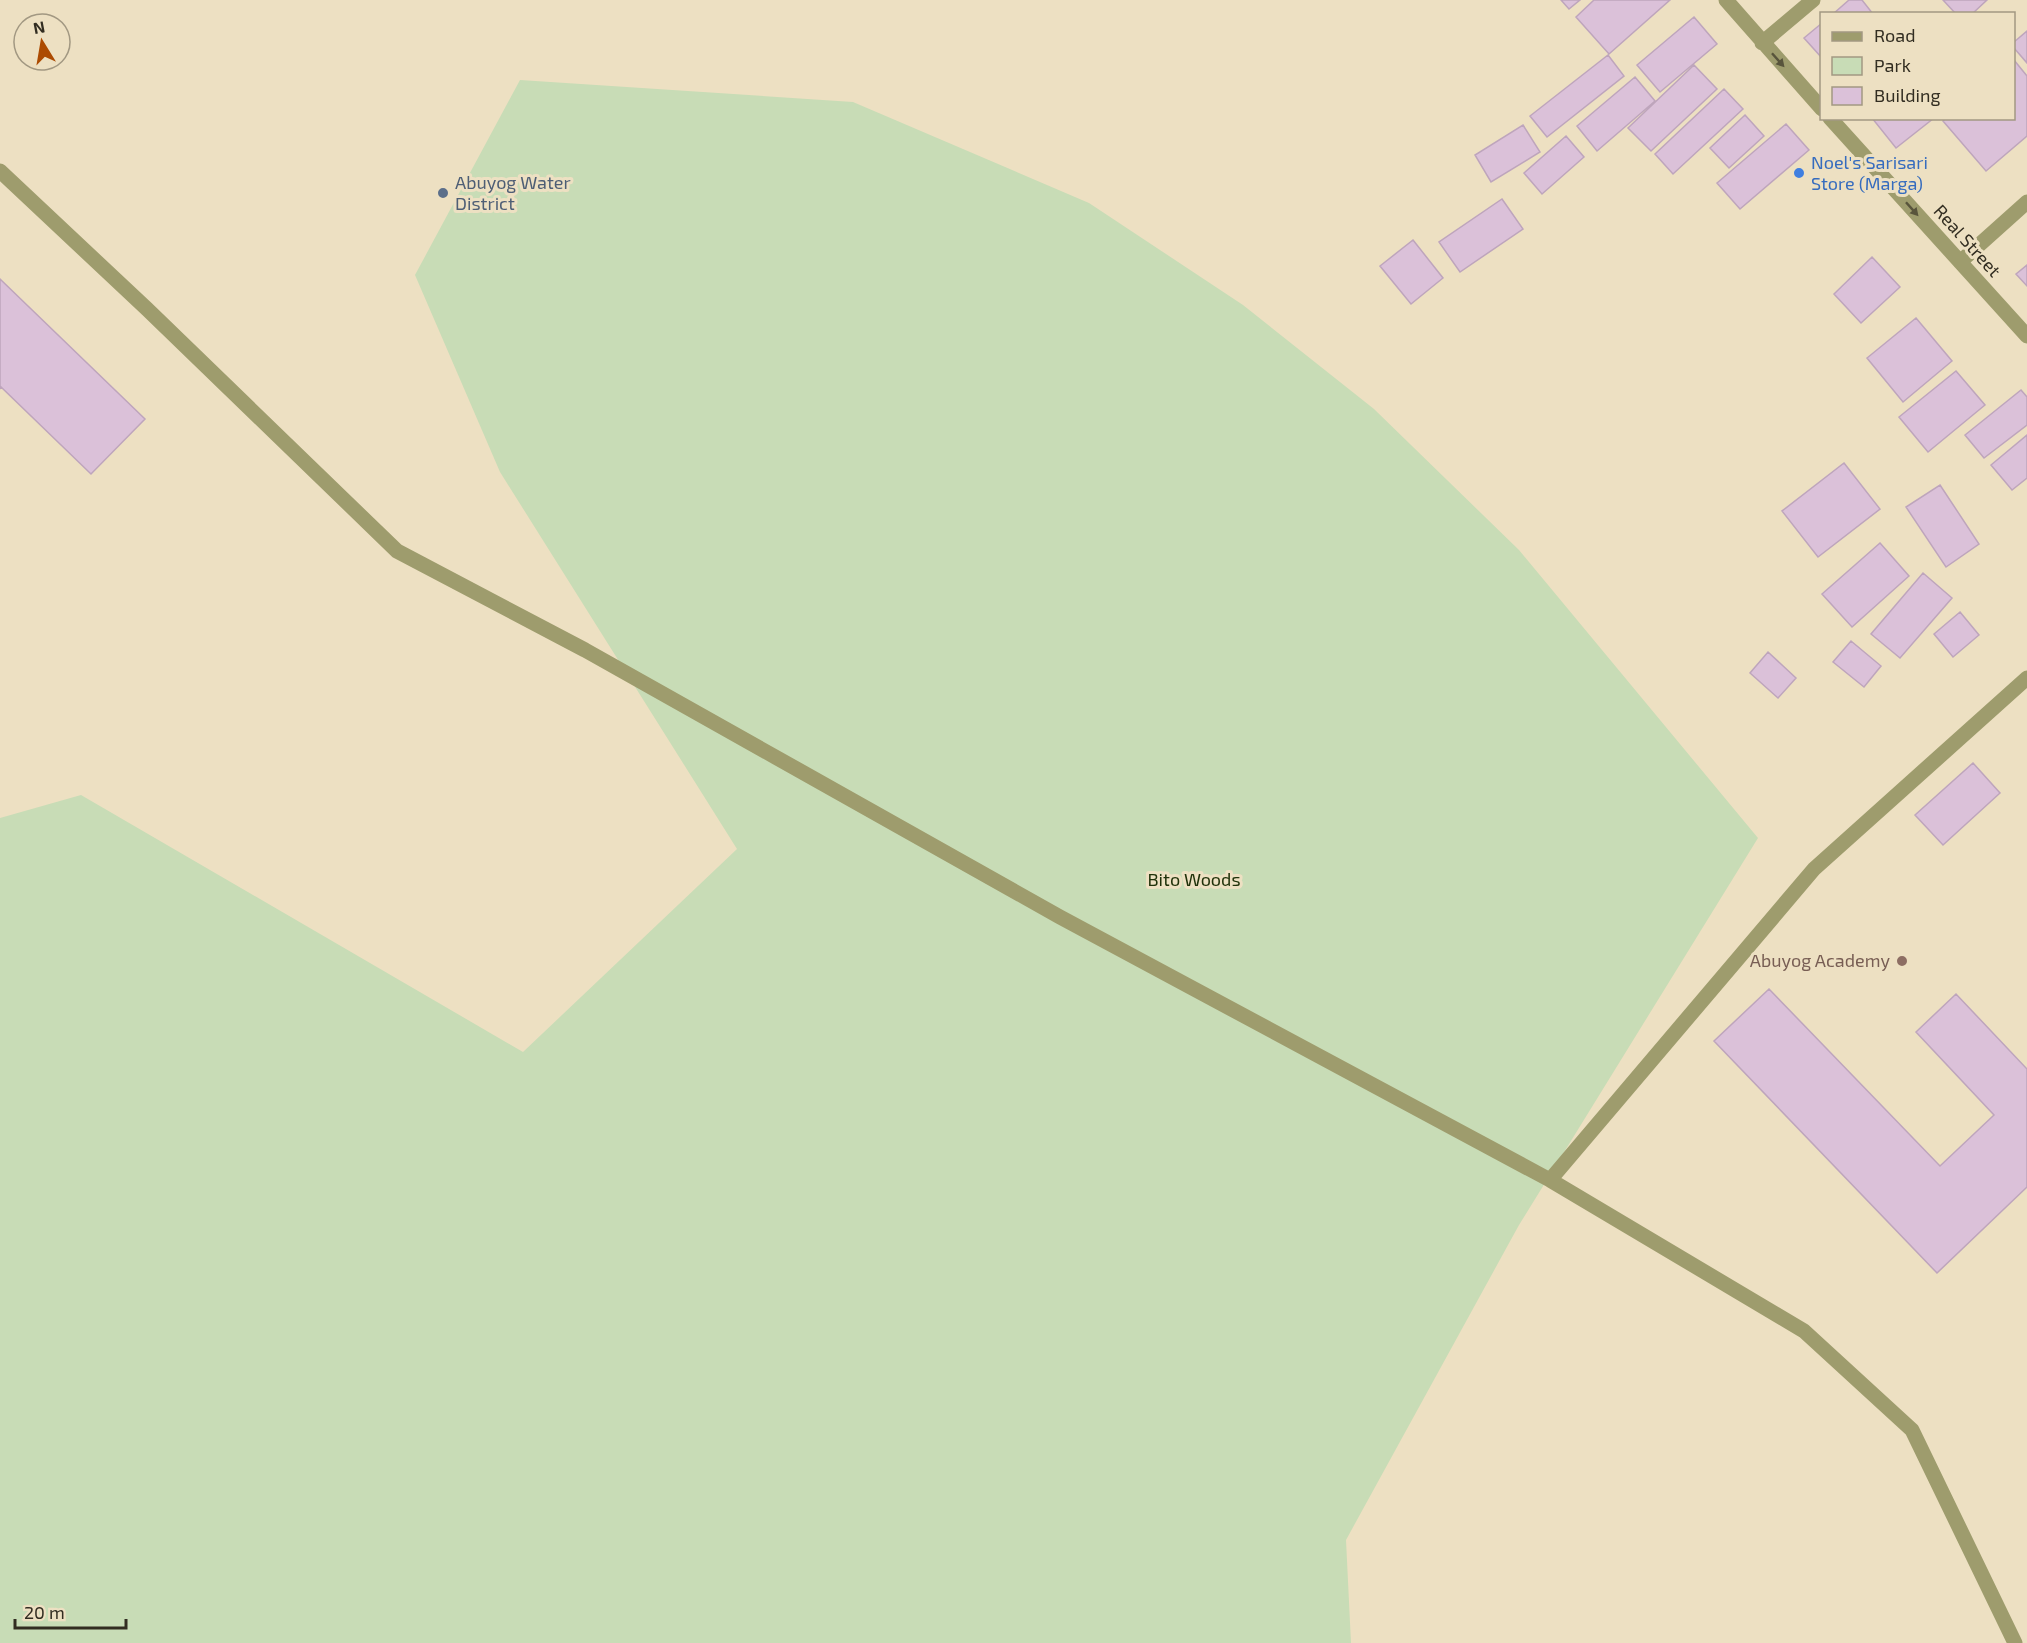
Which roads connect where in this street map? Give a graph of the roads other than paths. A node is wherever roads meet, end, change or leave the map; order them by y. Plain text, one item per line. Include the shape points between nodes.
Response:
1 (1726, 0) edge
2 (1813, 0) edge
3 (1762, 43) junction
4 (1820, 108) edge
5 (1832, 120) edge
6 (0, 171) edge
7 (2027, 202) edge
8 (1960, 262) junction
9 (2027, 336) edge
10 (2027, 678) edge
11 (1550, 1180) junction
12 (2015, 1643) edge

1 - 3 street
2 - 3 street
3 -> 4 street
5 -> 8 street, Real Street
6 - 11 street via 397,550 585,650 1060,917
7 - 8 street
8 - 9 street, Real Street
10 - 11 street via 1814,869
11 - 12 street via 1804,1331 1912,1430

